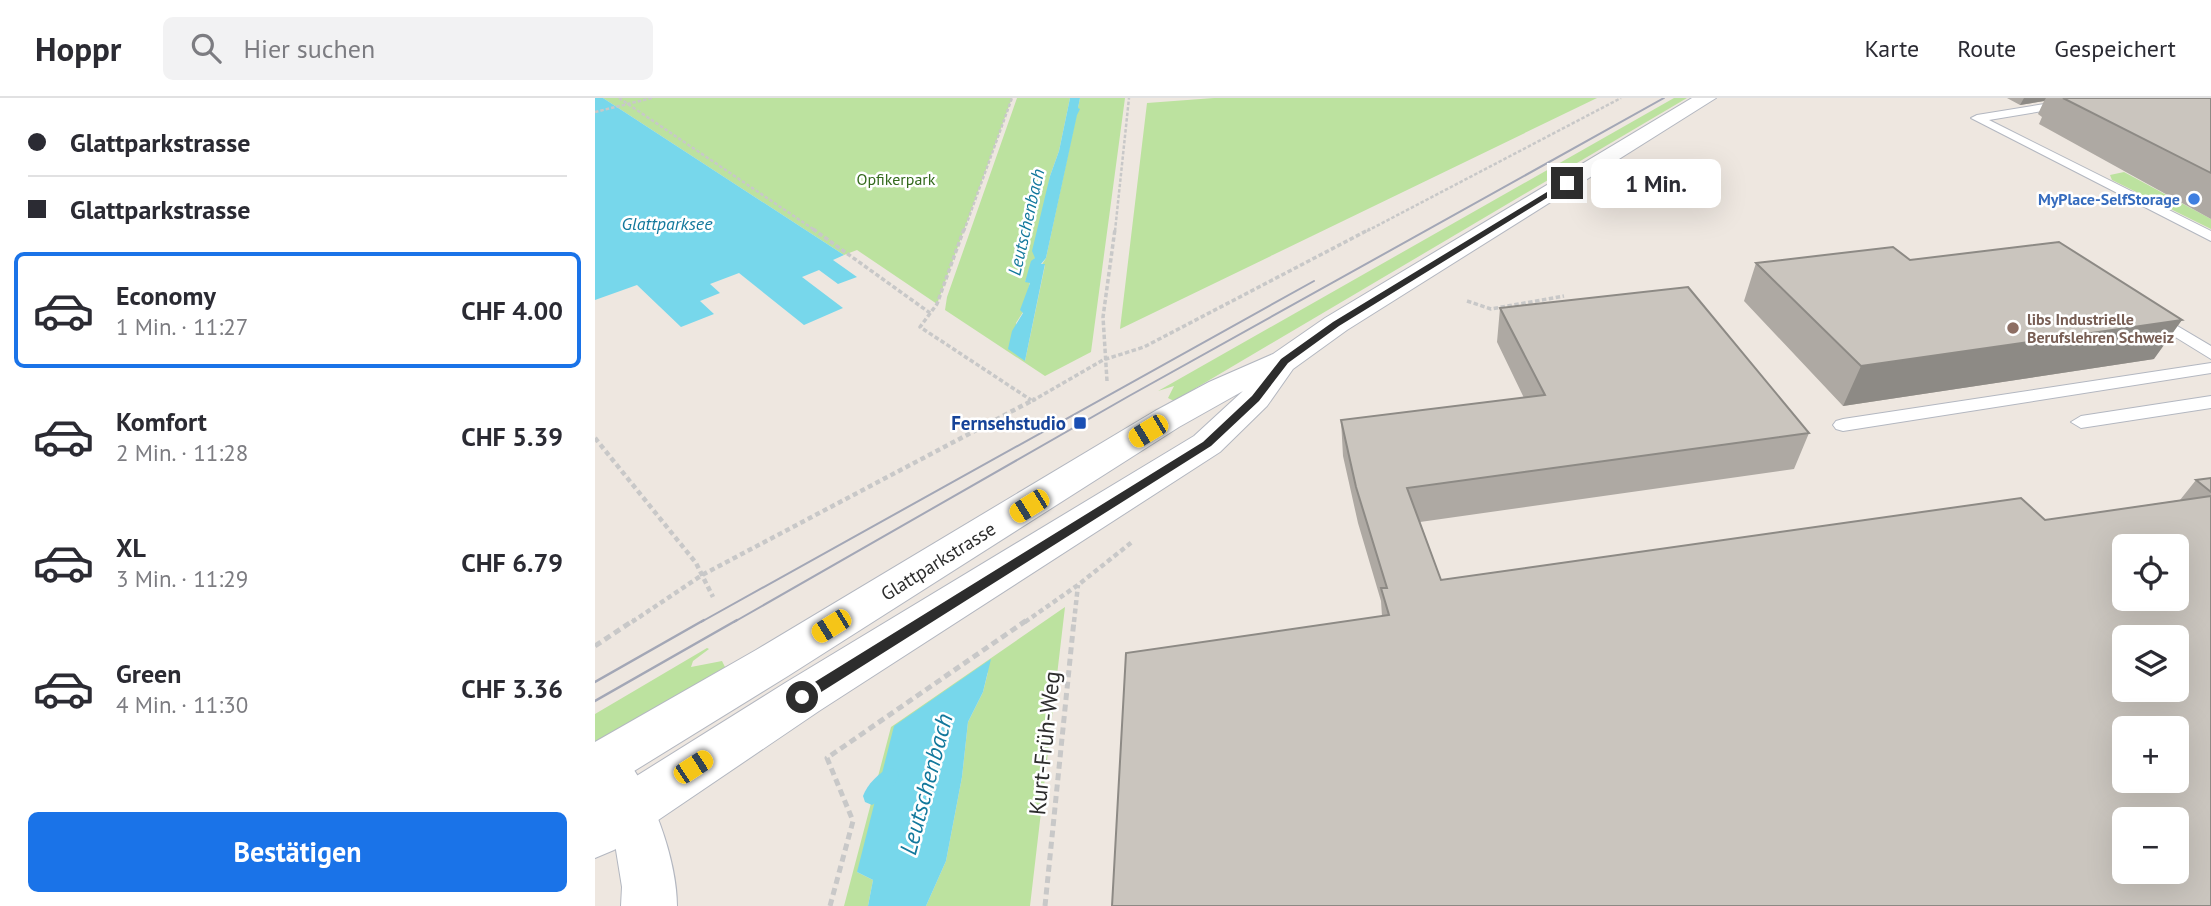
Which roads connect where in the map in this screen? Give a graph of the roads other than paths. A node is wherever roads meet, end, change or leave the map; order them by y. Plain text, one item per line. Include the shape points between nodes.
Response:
1 (1706, 98) edge
2 (2102, 98) edge
3 (2211, 236) edge
4 (2142, 309) edge
5 (2211, 354) edge
6 (1284, 361) junction
7 (2202, 370) edge
8 (2211, 384) edge
9 (2211, 402) edge
10 (2081, 422) dead end
11 (1843, 425) dead end
12 (598, 767) edge
13 (611, 821) edge
14 (649, 906) edge

1 - 6 street, Glattparkstrasse via 1336,324
2 - 3 lane via 1977,118
4 - 5 lane
6 - 12 street, Glattparkstrasse via 1167,419
6 - 13 street, Glattparkstrasse via 1255,399 1207,444
7 - 8 lane
7 - 11 lane
9 - 10 lane
12 - 13 street
13 - 14 street via 651,876

